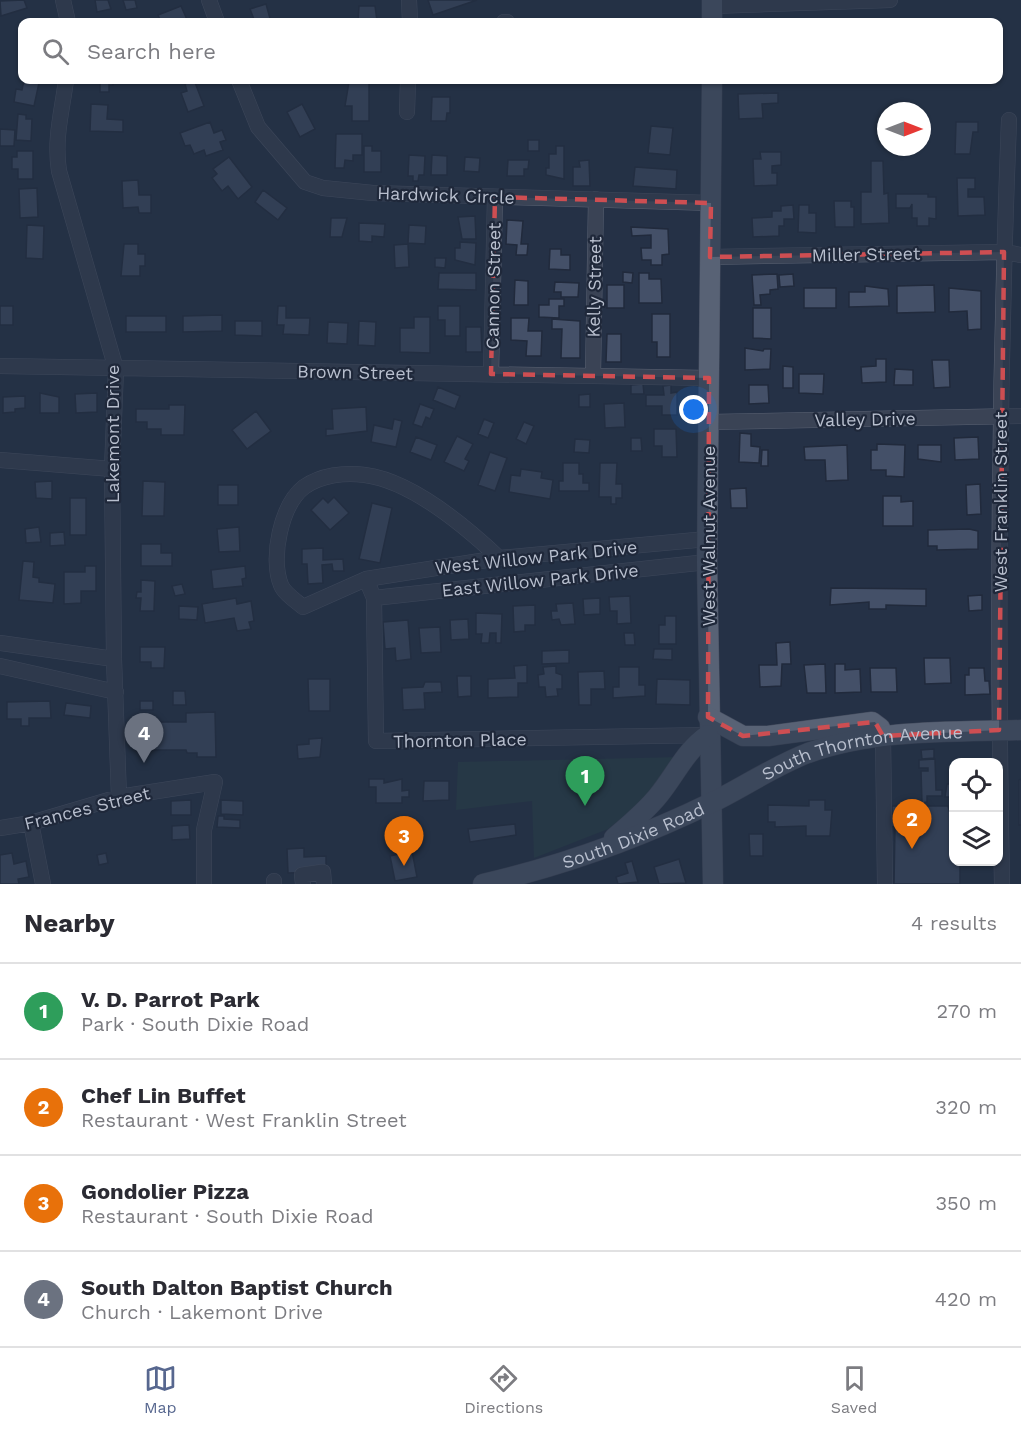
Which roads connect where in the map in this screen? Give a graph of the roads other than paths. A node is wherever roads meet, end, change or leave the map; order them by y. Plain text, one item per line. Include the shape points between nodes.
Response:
1 (63, 0) edge
2 (209, 0) edge
3 (410, 0) edge
4 (890, 0) edge
5 (712, 9) edge
6 (67, 18) edge
7 (216, 18) edge
8 (410, 18) edge
9 (65, 84) edge
10 (241, 84) edge
11 (408, 84) edge
12 (712, 84) edge
13 (407, 112) dead end
14 (1009, 120) dead end
15 (495, 197) junction
16 (596, 199) junction
17 (711, 204) junction
18 (1004, 252) junction
19 (1021, 255) edge
20 (710, 257) junction
21 (0, 366) edge
22 (116, 369) junction
23 (491, 374) junction
24 (593, 376) junction
25 (709, 378) junction
26 (1000, 416) junction
27 (1021, 416) edge
28 (709, 422) junction
29 (0, 460) edge
30 (112, 469) junction
31 (707, 539) junction
32 (499, 558) junction
33 (707, 562) junction
34 (366, 579) junction
35 (374, 598) junction
36 (0, 643) edge
37 (114, 659) junction
38 (0, 666) edge
39 (116, 692) junction
40 (708, 726) junction
41 (999, 730) junction
42 (1021, 730) edge
43 (883, 736) junction
44 (119, 797) junction
45 (711, 803) junction
46 (31, 823) junction
47 (0, 828) edge
48 (604, 847) junction
49 (43, 884) edge
50 (204, 884) edge
51 (303, 884) edge
52 (324, 884) edge
53 (483, 884) edge
54 (713, 884) edge
55 (885, 884) edge
56 (1002, 884) edge

1 - 6 street
2 - 7 street
3 - 8 street
4 - 5 street
9 - 22 street, Lakemont Drive via 57,128 59,171
10 - 15 street, Hardwick Circle via 258,127 305,182 322,188 373,193
11 - 13 street
12 - 17 main road, West Walnut Avenue
14 - 18 street, West Franklin Street
15 - 16 street, Hardwick Circle
15 - 23 street, Cannon Street
16 - 17 street, Hardwick Circle
16 - 24 street, Kelly Street
17 - 20 main road, West Walnut Avenue
18 - 19 street, Miller Street
18 - 20 street, Miller Street
18 - 26 street, West Franklin Street
20 - 25 main road, West Walnut Avenue
21 - 22 street, Brown Street
22 - 23 street, Brown Street
22 - 30 street, Lakemont Drive
23 - 24 street, Brown Street
24 - 25 street, Brown Street
25 - 28 main road, West Walnut Avenue
26 - 27 street, Valley Drive
26 - 28 street, Valley Drive
26 - 41 street, West Franklin Street
28 - 31 main road, West Walnut Avenue
29 - 30 street
30 - 37 street, Lakemont Drive
31 - 32 street, West Willow Park Drive
31 - 33 main road, West Walnut Avenue
32 - 34 street, West Willow Park Drive
32 - 34 street, West Willow Park Drive via 475,536 399,483 365,474 327,475 303,488 289,510 276,543 281,586 303,607
33 - 35 street, East Willow Park Drive
33 - 40 main road, West Walnut Avenue
34 - 35 street, Thornton Place
35 - 40 street, Thornton Place via 376,741
36 - 37 street
37 - 39 street, Lakemont Drive
38 - 39 street
39 - 44 street, Lakemont Drive
40 - 43 main road via 743,736 768,736 872,722
40 - 45 main road, West Walnut Avenue
40 - 48 main road via 656,799
41 - 42 main road, South Thornton Avenue
41 - 43 main road, South Thornton Avenue
41 - 56 street, West Franklin Street
43 - 45 main road, South Thornton Avenue via 808,753
43 - 55 street
44 - 46 street, Frances Street
44 - 50 street, Frances Street via 215,782 204,830
45 - 48 main road, South Dixie Road
45 - 54 main road, West Walnut Avenue
46 - 47 street, Frances Street
46 - 49 street
48 - 53 main road, South Dixie Road
51 - 52 street via 302,875 323,872

